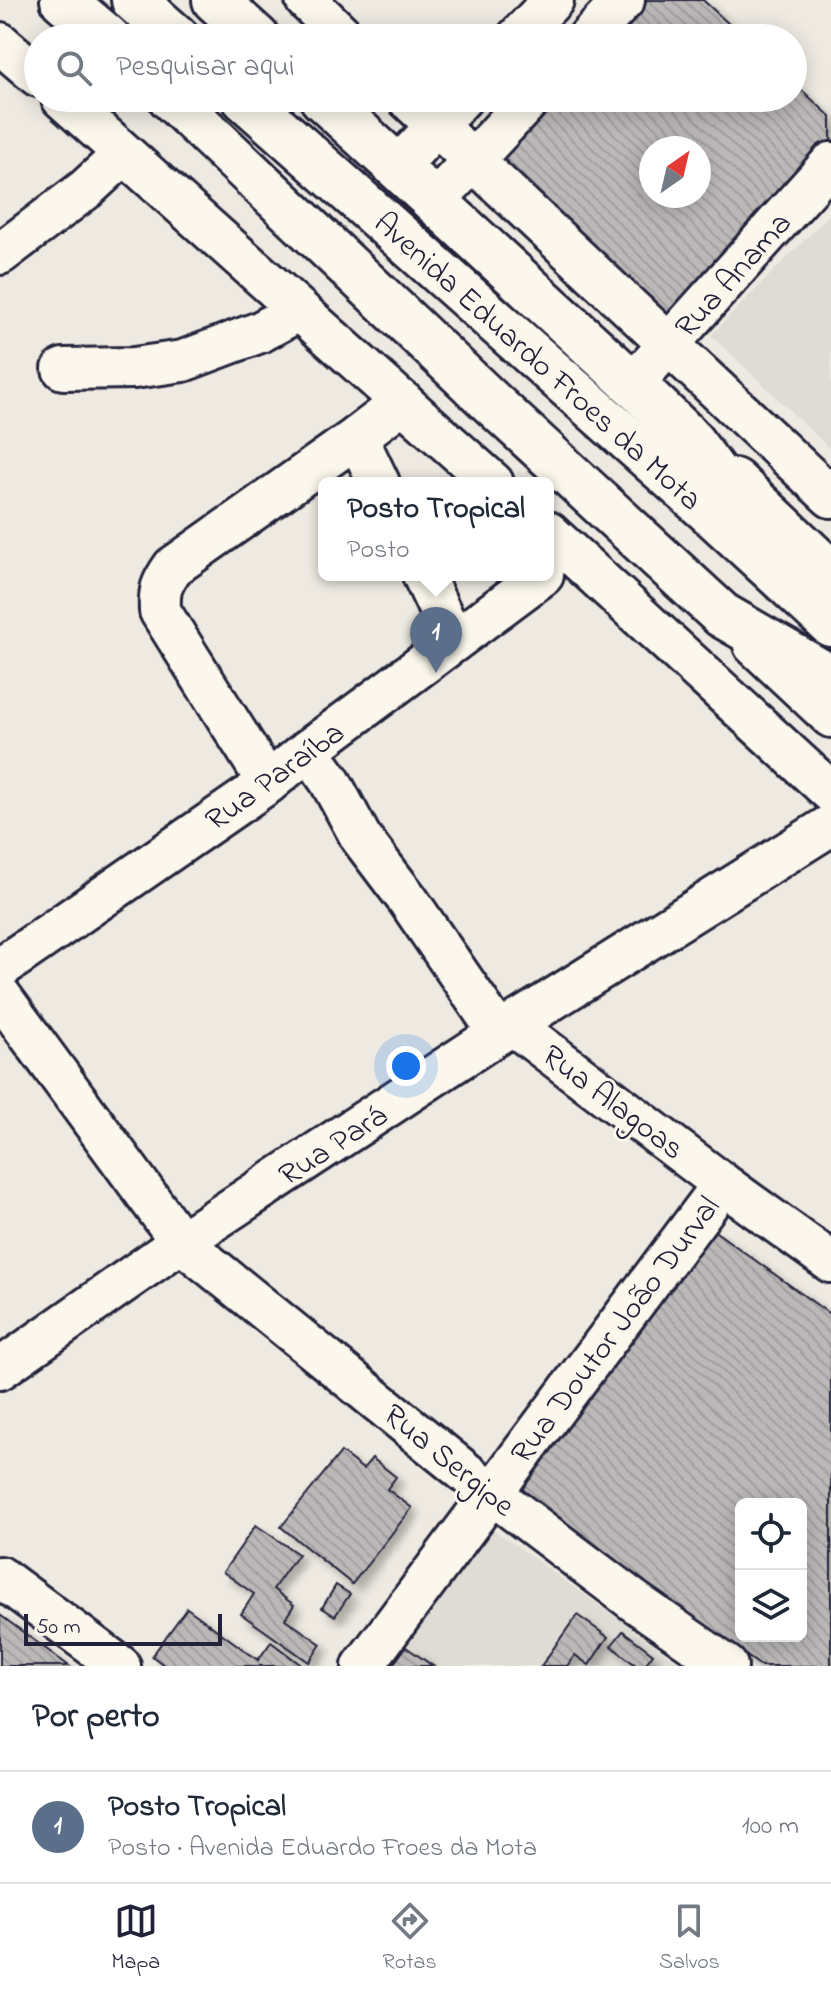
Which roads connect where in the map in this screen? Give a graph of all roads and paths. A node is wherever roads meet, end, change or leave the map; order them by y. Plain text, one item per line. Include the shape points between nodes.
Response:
1 (63, 0) edge
2 (80, 0) edge
3 (134, 0) edge
4 (215, 0) edge
5 (306, 0) edge
6 (553, 0) edge
7 (624, 0) edge
8 (91, 24) edge
9 (98, 24) edge
10 (161, 24) edge
11 (242, 24) edge
12 (331, 24) edge
13 (530, 24) edge
14 (601, 24) edge
15 (0, 43) edge
16 (24, 64) edge
17 (78, 112) edge
18 (186, 112) edge
19 (260, 112) edge
20 (337, 112) edge
21 (449, 112) edge
22 (518, 112) edge
23 (124, 154) junction
24 (472, 160) junction
25 (831, 163) edge
26 (398, 167) junction
27 (434, 202) junction
28 (0, 254) edge
29 (298, 311) junction
30 (670, 344) junction
31 (63, 369) dead end
32 (633, 384) junction
33 (403, 402) junction
34 (357, 437) junction
35 (376, 477) edge
36 (486, 477) edge
37 (831, 497) edge
38 (616, 516) junction
39 (554, 557) edge
40 (554, 559) edge
41 (426, 581) edge
42 (526, 581) edge
43 (826, 602) edge
44 (722, 615) junction
45 (454, 641) junction
46 (831, 678) edge
47 (831, 717) edge
48 (308, 750) junction
49 (268, 783) junction
50 (831, 792) edge
51 (831, 825) edge
52 (0, 968) edge
53 (0, 995) edge
54 (506, 1029) junction
55 (723, 1184) junction
56 (181, 1242) junction
57 (831, 1262) edge
58 (0, 1369) edge
59 (491, 1493) junction
60 (0, 1577) edge
61 (120, 1666) edge
62 (363, 1666) edge
63 (727, 1666) edge

1 - 8 highway
2 - 9 highway
3 - 10 highway
4 - 11 highway
5 - 12 street
6 - 13 street
7 - 14 street
15 - 16 street
17 - 23 street
18 - 38 highway, Avenida Eduardo Froes da Mota
19 - 43 highway, Avenida Eduardo Froes da Mota via 712,514
20 - 26 highway, Avenida Eduardo Froes da Mota
21 - 24 street
21 - 26 street
22 - 24 street
23 - 28 street
23 - 29 street
24 - 27 street
24 - 30 street
25 - 30 street, Rua Anama
26 - 27 highway, Avenida Eduardo Froes da Mota
27 - 32 highway, Avenida Eduardo Froes da Mota
29 - 31 street via 260,332 183,361
29 - 33 street
30 - 32 street, Rua Anama
30 - 37 street
32 - 43 highway, Avenida Eduardo Froes da Mota via 688,437
33 - 34 street
33 - 36 street
34 - 35 street
34 - 49 street via 173,567 159,593 160,611
38 - 39 street, Rua Paraíba
38 - 44 highway, Avenida Eduardo Froes da Mota
40 - 50 street
41 - 45 street
42 - 45 street, Rua Paraíba
44 - 46 highway, Avenida Eduardo Froes da Mota
44 - 47 street
45 - 48 street, Rua Paraíba
48 - 49 street, Rua Paraíba
48 - 54 street, Rua Alagoas via 361,838
49 - 52 street, Rua Paraíba
51 - 54 street, Rua Pará
53 - 56 street
54 - 55 street, Rua Alagoas
54 - 56 street, Rua Pará
55 - 57 street, Rua Alagoas
55 - 59 street, Rua Doutor João Durval
56 - 58 street, Rua Pará
56 - 59 street, Rua Sergipe
59 - 62 street, Rua Doutor João Durval
59 - 63 street, Rua Sergipe
60 - 61 street

